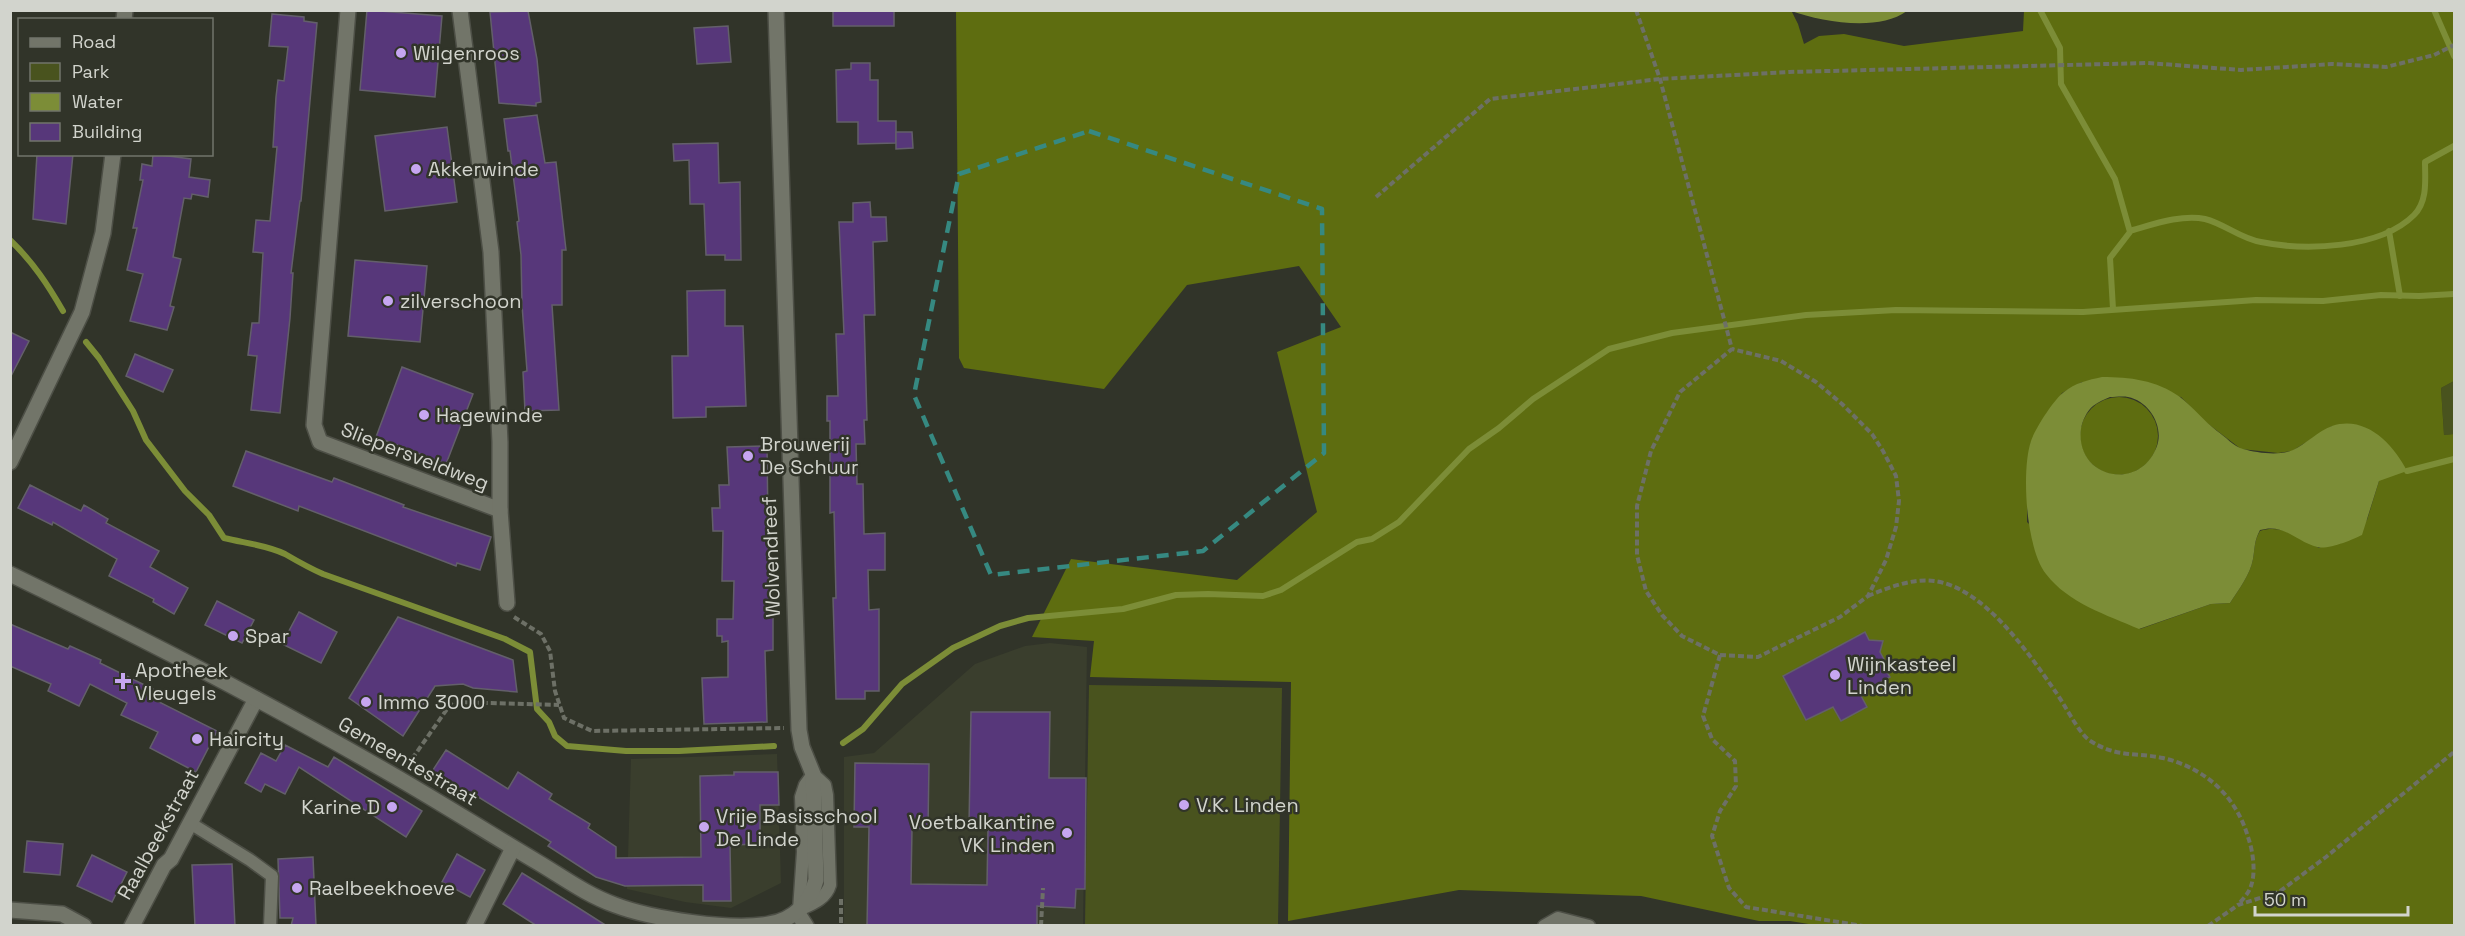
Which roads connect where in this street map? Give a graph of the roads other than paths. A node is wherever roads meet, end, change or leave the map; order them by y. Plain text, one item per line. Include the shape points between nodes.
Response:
1 (348, 10) edge
2 (460, 10) edge
3 (776, 10) edge
4 (113, 156) edge
5 (10, 462) edge
6 (500, 510) junction
7 (10, 574) edge
8 (507, 603) road end
9 (256, 699) junction
10 (190, 823) junction
11 (513, 848) junction
12 (10, 910) edge
13 (798, 911) junction
14 (84, 926) edge
15 (132, 926) edge
16 (270, 926) edge
17 (474, 926) edge
18 (806, 926) edge
19 (1544, 926) edge
20 (1588, 926) edge

1 - 6 street, Sliepersveldweg via 314,425 320,442
2 - 6 street, Sliepersveldweg via 491,252
3 - 13 street, Wolvendreef via 799,730 813,774 816,880 812,896
4 - 5 street via 103,233 82,312
6 - 8 street
7 - 9 street, Gemeentestraat
9 - 10 street, Raalbeekstraat
9 - 11 street, Gemeentestraat
10 - 15 street, Raalbeekstraat
10 - 16 lane via 272,876
11 - 13 street, Gemeentestraat via 589,894 643,914 733,925 771,924
11 - 17 street
12 - 14 street via 62,914
13 - 18 street
19 - 20 lane via 1558,918

